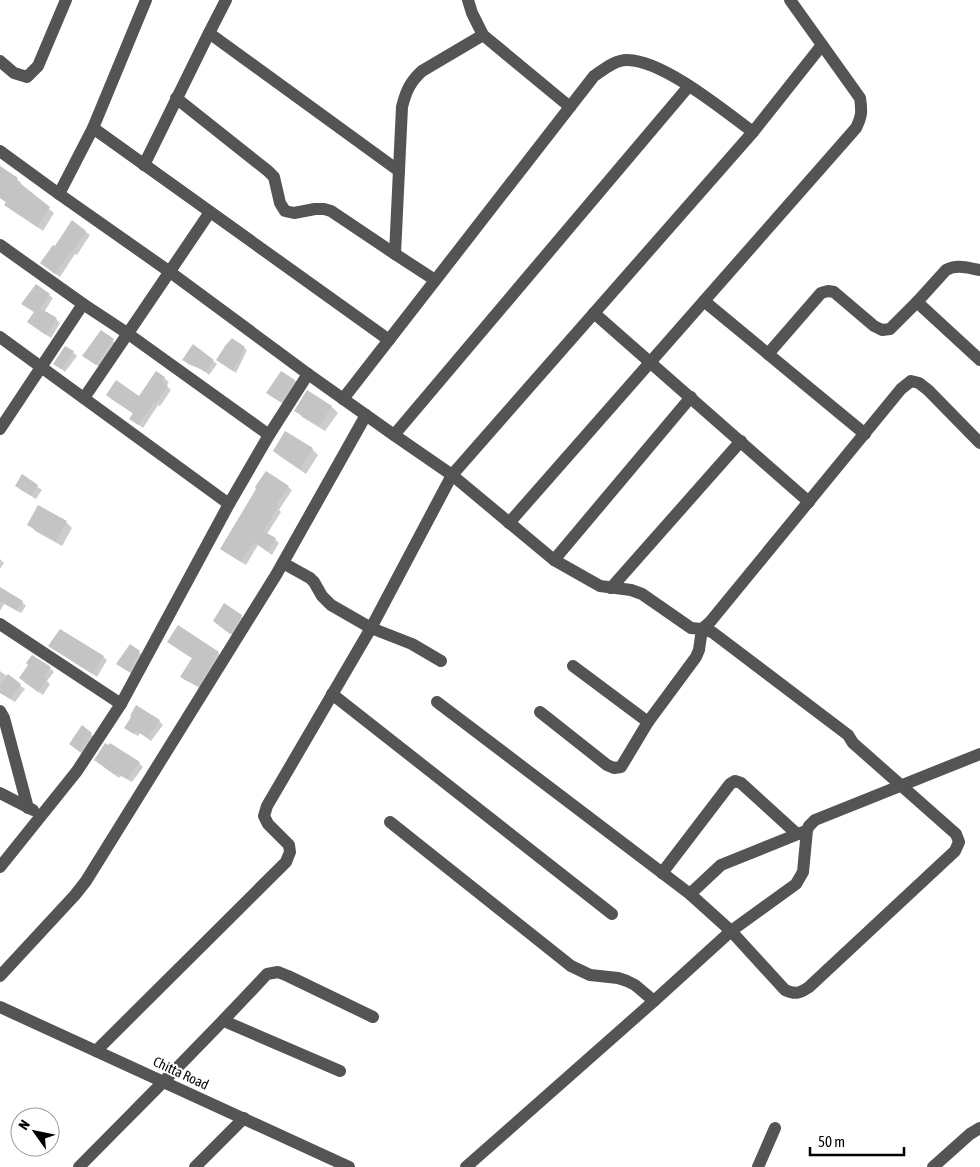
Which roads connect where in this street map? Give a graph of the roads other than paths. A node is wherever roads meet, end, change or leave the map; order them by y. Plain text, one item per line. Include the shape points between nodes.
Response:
1 (66, 0) edge
2 (146, 0) edge
3 (226, 0) edge
4 (468, 0) edge
5 (790, 0) edge
6 (208, 33) junction
7 (483, 35) junction
8 (822, 45) junction
9 (0, 61) edge
10 (689, 86) junction
11 (176, 98) junction
12 (570, 107) junction
13 (93, 128) junction
14 (753, 132) junction
15 (0, 151) edge
16 (144, 165) junction
17 (399, 171) junction
18 (59, 194) junction
19 (210, 212) junction
20 (0, 244) edge
21 (395, 254) junction
22 (980, 270) edge
23 (170, 272) junction
24 (435, 280) junction
25 (704, 301) junction
26 (917, 302) junction
27 (83, 304) junction
28 (594, 312) junction
29 (127, 333) junction
30 (0, 336) edge
31 (389, 340) junction
32 (768, 354) junction
33 (980, 360) edge
34 (651, 361) junction
35 (42, 368) junction
36 (308, 374) junction
37 (691, 397) junction
38 (84, 398) junction
39 (343, 399) junction
40 (366, 415) junction
41 (0, 429) edge
42 (865, 434) junction
43 (269, 435) junction
44 (394, 435) junction
45 (741, 441) junction
46 (980, 443) edge
47 (452, 475) junction
48 (809, 502) junction
49 (229, 504) junction
50 (510, 523) junction
51 (554, 560) junction
52 (283, 563) junction
53 (612, 588) junction
54 (0, 624) edge
55 (371, 628) junction
56 (702, 629) junction
57 (441, 661) dead end
58 (573, 666) dead end
59 (332, 694) junction
60 (437, 702) dead end
61 (121, 704) junction
62 (0, 711) edge
63 (540, 712) dead end
64 (648, 722) junction
65 (980, 754) edge
66 (902, 785) junction
67 (0, 793) edge
68 (28, 808) junction
69 (41, 815) junction
70 (390, 822) dead end
71 (802, 832) junction
72 (0, 867) edge
73 (662, 873) junction
74 (690, 894) junction
75 (612, 914) dead end
76 (731, 931) junction
77 (0, 976) edge
78 (654, 1001) junction
79 (0, 1007) edge
80 (372, 1017) dead end
81 (224, 1021) junction
82 (96, 1050) junction
83 (340, 1071) dead end
84 (163, 1081) junction
85 (244, 1118) junction
86 (775, 1128) dead end
87 (980, 1128) edge
88 (79, 1167) edge
89 (195, 1167) edge
90 (348, 1167) edge
91 (466, 1167) edge
92 (758, 1167) edge
93 (933, 1167) edge

1 - 9 street via 38,66 27,77 14,73
2 - 13 street
3 - 6 street
4 - 7 street
5 - 8 street
6 - 11 street
6 - 17 street
7 - 12 street
7 - 17 street via 414,78 402,107
8 - 14 street
8 - 25 street via 860,98 861,117 856,128
10 - 12 street via 649,64 626,59 594,76
10 - 14 street
10 - 44 street
11 - 16 street
11 - 21 street via 274,177 285,211 294,213 315,208 331,211
12 - 24 street
13 - 16 street
13 - 18 street
14 - 28 street
15 - 18 street
16 - 19 street
17 - 21 street
18 - 23 street
19 - 23 street
19 - 31 street
20 - 27 street
21 - 24 street
22 - 26 street via 959,266 946,270
23 - 29 street
23 - 36 street
24 - 31 street
25 - 32 street
25 - 34 street
26 - 32 street via 890,329 882,330 828,290
26 - 33 street
27 - 29 street
27 - 35 street
28 - 34 street
28 - 47 street
29 - 38 street
29 - 43 street
30 - 35 street
31 - 39 street
32 - 42 street
34 - 37 street
34 - 50 street
35 - 38 street
35 - 41 street
36 - 39 street
36 - 43 street
37 - 45 street
37 - 51 street
38 - 49 street
39 - 40 street
40 - 44 street
40 - 52 street
42 - 46 street via 911,381 928,390
42 - 48 street
43 - 49 street
44 - 47 street
45 - 48 street
45 - 53 street
47 - 50 street
47 - 55 street
48 - 56 street
49 - 61 street
50 - 51 street
51 - 53 street via 600,586
52 - 55 street via 310,578 331,606
52 - 77 street via 86,881
53 - 56 street via 642,594 691,628
54 - 61 street
55 - 57 street via 412,644
55 - 59 street
56 - 64 street via 696,658
56 - 66 street via 712,632 848,735
58 - 64 street
59 - 75 street
59 - 82 street via 264,816 289,845 286,862
60 - 73 street
61 - 69 street via 77,771
62 - 68 street
63 - 64 street via 614,768 621,767
65 - 66 street
66 - 71 street via 815,820
66 - 76 street via 956,834 959,842 955,851 802,992 793,994 785,990
67 - 68 street
68 - 69 street
69 - 72 street
70 - 78 street via 571,966 590,975 627,981
71 - 73 street via 735,781
71 - 74 street via 721,865
71 - 76 street via 801,878
73 - 74 street
74 - 76 street
76 - 78 street
78 - 91 street
79 - 82 street, Chitta Road
80 - 81 street via 278,972 267,974
81 - 83 street
81 - 84 street
82 - 84 street, Chitta Road
84 - 85 street, Chitta Road
84 - 88 street
85 - 89 street
85 - 90 street, Chitta Road
86 - 92 street
87 - 93 street

